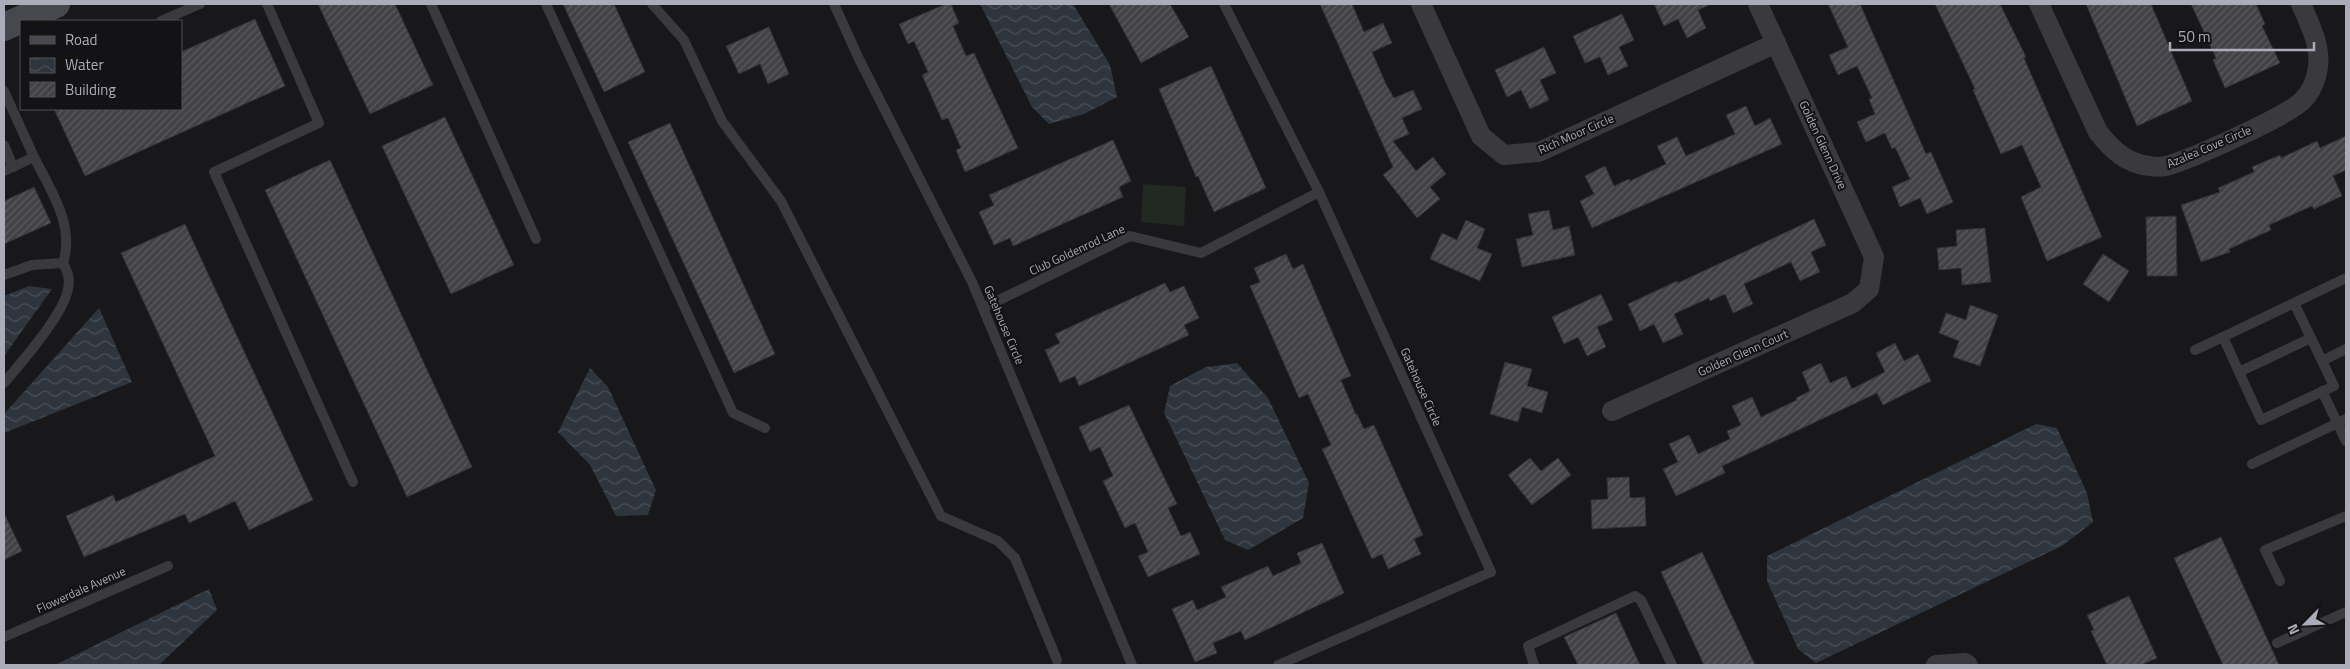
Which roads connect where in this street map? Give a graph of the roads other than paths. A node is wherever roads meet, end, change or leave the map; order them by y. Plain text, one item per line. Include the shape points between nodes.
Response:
1 (56, 4) edge
2 (200, 4) edge
3 (267, 4) edge
4 (431, 4) edge
5 (546, 4) edge
6 (652, 4) edge
7 (834, 4) edge
8 (1224, 4) edge
9 (1421, 4) edge
10 (1758, 4) edge
11 (2039, 4) edge
12 (2301, 4) edge
13 (163, 20) edge
14 (4, 27) edge
15 (1776, 43) junction
16 (4, 91) edge
17 (4, 145) edge
18 (34, 157) junction
19 (8, 169) edge
20 (1319, 192) junction
21 (536, 239) dead end
22 (62, 263) junction
23 (4, 275) edge
24 (2346, 278) edge
25 (1869, 289) joint
26 (2294, 303) junction
27 (983, 308) junction
28 (2222, 337) junction
29 (2311, 338) junction
30 (2346, 349) edge
31 (2195, 350) dead end
32 (2322, 361) junction
33 (2239, 372) junction
34 (4, 383) edge
35 (2322, 391) junction
36 (1612, 411) dead end
37 (2342, 421) edge
38 (765, 428) dead end
39 (2346, 442) edge
40 (2252, 464) dead end
41 (354, 482) dead end
42 (2346, 516) edge
43 (168, 566) dead end
44 (2280, 581) dead end
45 (2346, 612) edge
46 (4, 637) edge
47 (2277, 643) dead end
48 (1057, 660) dead end
49 (1132, 665) edge
50 (1278, 665) edge
51 (1534, 665) edge
52 (1672, 665) edge
53 (1936, 665) edge
54 (1968, 665) edge

1 - 14 main road
2 - 13 lane
3 - 41 lane via 319,123 214,172
4 - 21 lane
5 - 38 lane via 733,412
6 - 48 lane via 684,40 722,121 781,201 941,516 998,541 1016,558
7 - 27 lane, Gatehouse Circle
8 - 20 lane, Gatehouse Circle
9 - 15 street, Rich Moor Circle via 1482,136 1504,155 1539,152
10 - 15 street, Golden Glenn Drive
11 - 12 street, Azalea Cove Circle via 2102,137 2132,162 2163,167 2287,113 2303,100 2316,77 2319,56 2315,35
15 - 25 street, Golden Glenn Drive via 1874,257
16 - 18 lane
17 - 19 lane
18 - 19 lane
18 - 22 lane via 67,230 66,254
20 - 27 lane, Club Goldenrod Lane via 1201,253 1130,236
20 - 50 lane, Gatehouse Circle via 1491,572
22 - 23 lane via 32,265
22 - 34 lane via 69,280 60,310
24 - 26 lane
25 - 36 street, Golden Glenn Court via 1853,303
26 - 28 lane
26 - 29 lane
27 - 49 lane, Gatehouse Circle
28 - 31 lane
28 - 33 lane
29 - 32 lane
29 - 33 lane
30 - 32 lane
32 - 35 lane via 2334,386
33 - 35 lane via 2261,420
35 - 37 lane
37 - 39 lane
37 - 40 lane
42 - 44 lane via 2265,550
43 - 46 lane, Flowerdale Avenue
45 - 47 lane
51 - 52 lane via 1528,646 1635,596 1641,600
53 - 54 street

